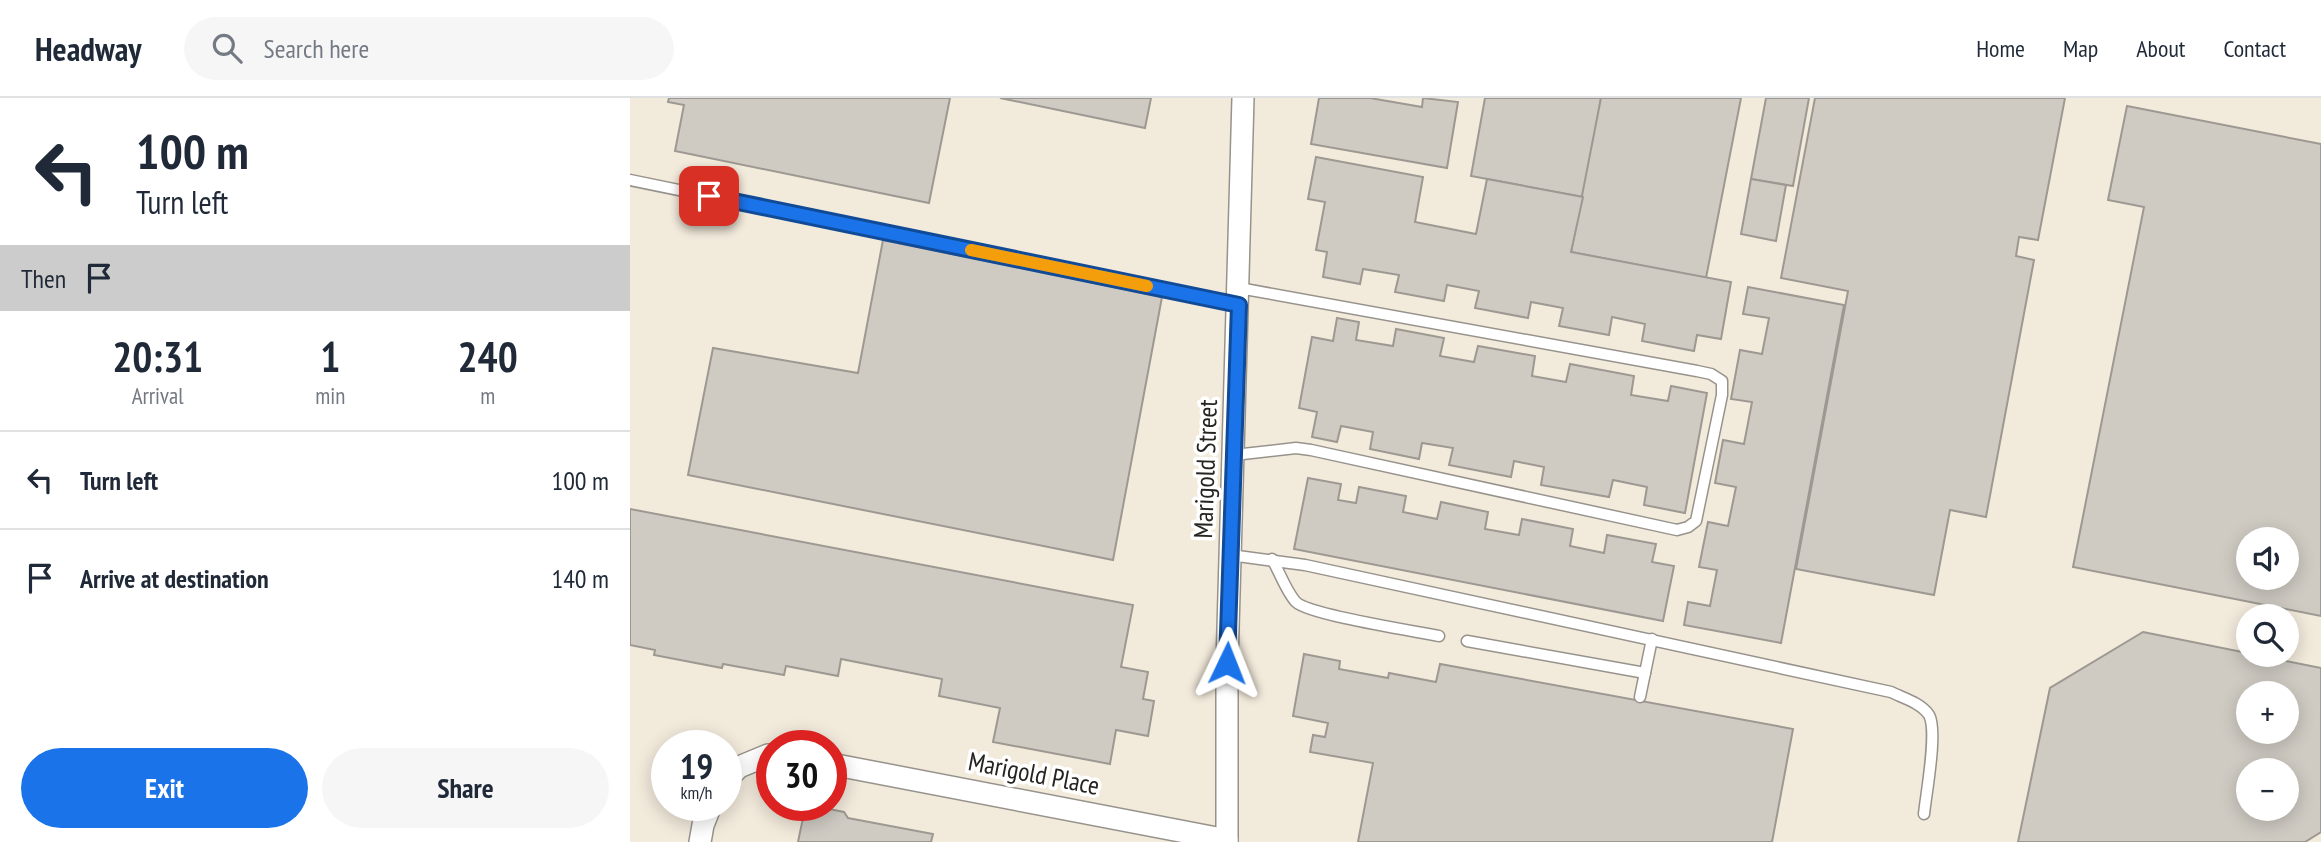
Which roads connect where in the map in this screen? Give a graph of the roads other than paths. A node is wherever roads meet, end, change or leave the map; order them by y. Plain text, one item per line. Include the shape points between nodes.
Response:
1 (1243, 98) edge
2 (630, 180) edge
3 (1239, 296) junction
4 (1234, 455) junction
5 (1230, 555) junction
6 (1272, 559) junction
7 (1439, 636) dead end
8 (1652, 639) junction
9 (1467, 640) dead end
10 (1645, 673) junction
11 (1640, 697) dead end
12 (847, 767) edge
13 (1924, 814) dead end
14 (705, 821) edge
15 (1227, 841) edge
16 (700, 842) edge

1 - 3 street, Marigold Street
2 - 3 lane
3 - 4 street, Marigold Street
3 - 4 lane via 1698,371 1722,382 1722,395 1696,521 1677,530 1311,450
4 - 5 street, Marigold Street
5 - 6 lane
5 - 15 street, Marigold Street
6 - 7 lane via 1297,603 1306,608
6 - 8 lane
8 - 10 lane
8 - 13 lane via 1891,692 1917,704 1934,729
9 - 10 lane
10 - 11 lane
12 - 15 street, Marigold Place
14 - 16 street

